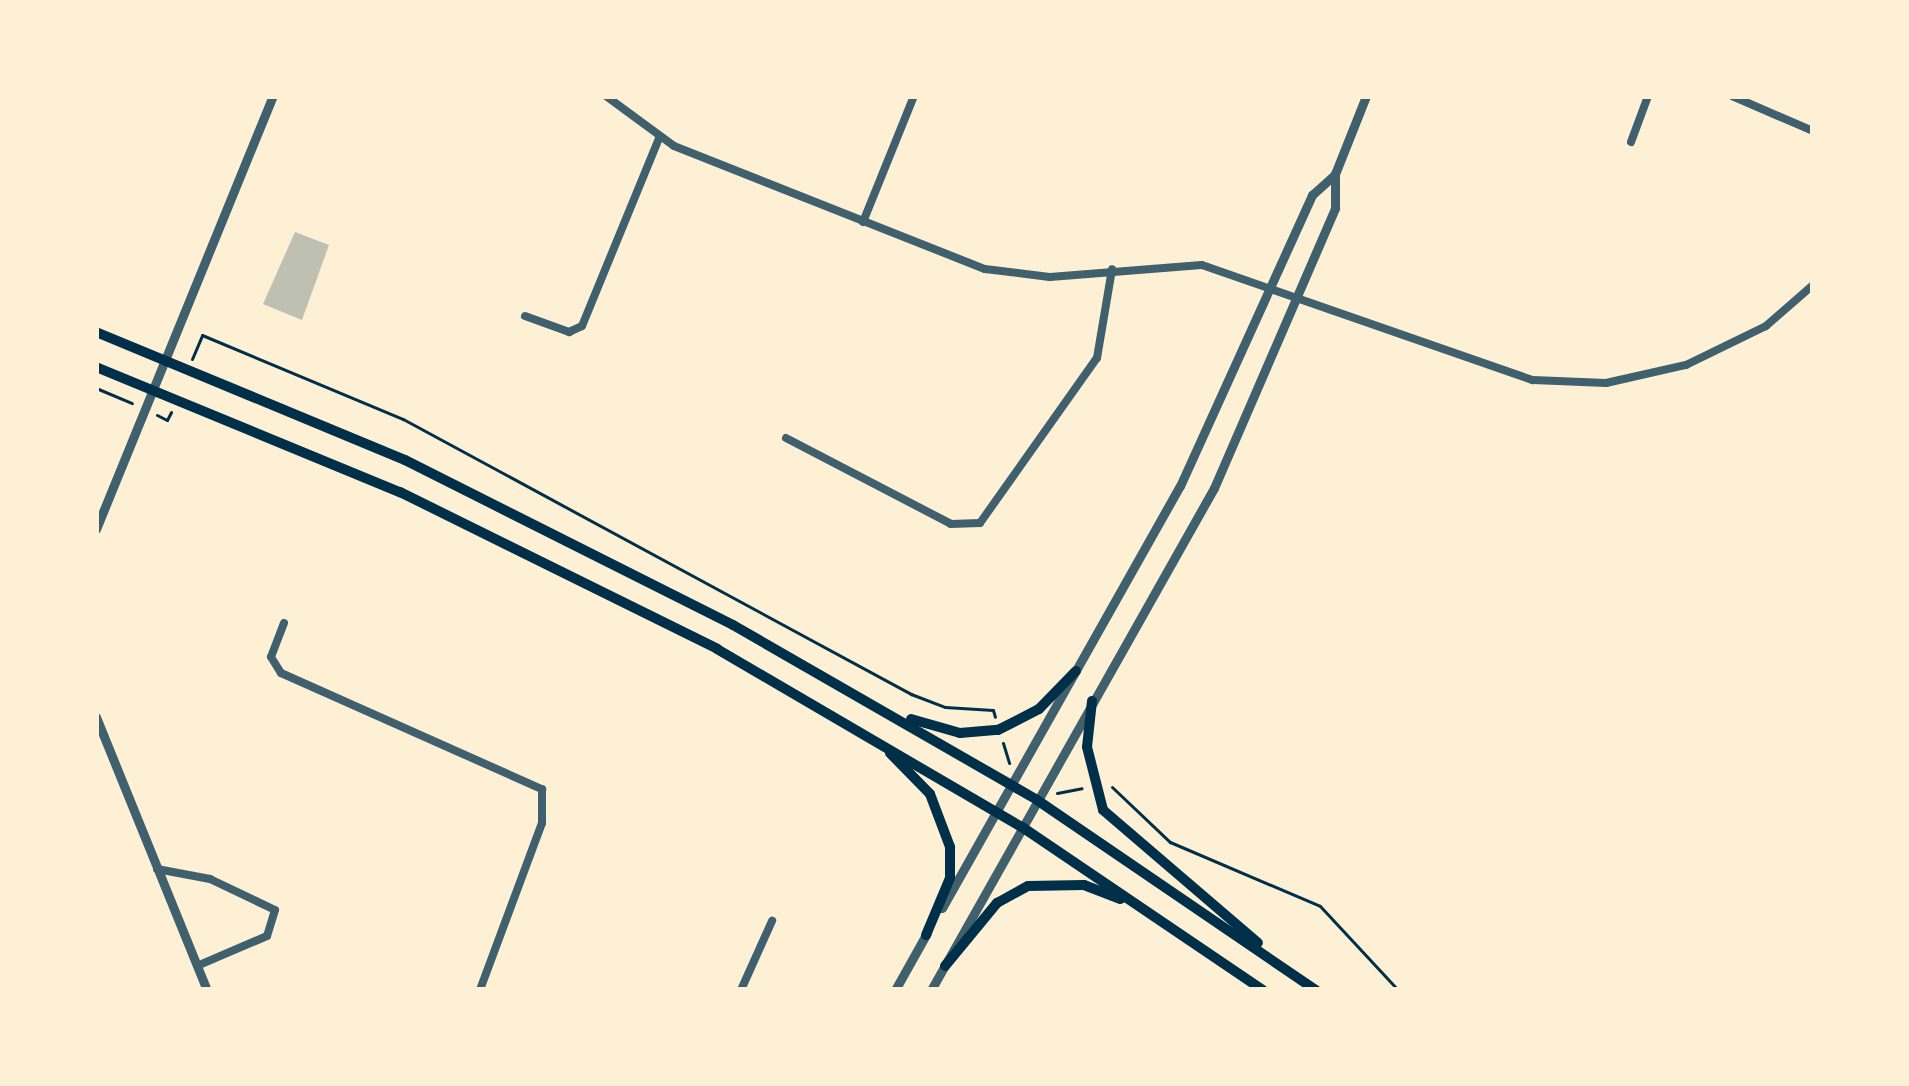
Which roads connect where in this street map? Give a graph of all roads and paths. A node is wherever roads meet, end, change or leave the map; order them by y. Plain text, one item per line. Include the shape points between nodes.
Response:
1 (273, 96) edge
2 (606, 96) edge
3 (914, 96) edge
4 (1366, 96) edge
5 (1648, 96) edge
6 (1732, 96) edge
7 (1813, 131) edge
8 (659, 139) junction
9 (1631, 142) dead end
10 (1334, 174) junction
11 (863, 222) junction
12 (1112, 269) junction
13 (1813, 285) edge
14 (1271, 289) junction
15 (1298, 300) junction
16 (525, 316) dead end
17 (96, 332) edge
18 (202, 335) dead end
19 (164, 360) junction
20 (96, 367) edge
21 (96, 388) edge
22 (152, 389) junction
23 (121, 398) dead end
24 (786, 438) dead end
25 (96, 530) edge
26 (284, 623) dead end
27 (1076, 671) junction
28 (1092, 701) junction
29 (994, 710) dead end
30 (891, 712) junction
31 (96, 717) edge
32 (1001, 737) dead end
33 (879, 742) junction
34 (1014, 767) junction
35 (1096, 784) dead end
36 (1012, 785) junction
37 (1083, 788) dead end
38 (1053, 791) junction
39 (1037, 800) junction
40 (998, 812) junction
41 (1022, 826) junction
42 (156, 869) junction
43 (1141, 907) junction
44 (772, 921) dead end
45 (926, 935) junction
46 (1273, 959) junction
47 (197, 966) junction
48 (945, 966) junction
49 (207, 990) edge
50 (480, 990) edge
51 (740, 990) edge
52 (895, 990) edge
53 (931, 990) edge
54 (1263, 990) edge
55 (1316, 990) edge
56 (1398, 990) edge

1 - 19 street
2 - 8 street
3 - 11 street
4 - 10 street
5 - 9 street
6 - 7 street
8 - 11 street
8 - 16 street via 582,326 569,332
10 - 14 street via 1312,195
10 - 15 street via 1335,208
11 - 12 street via 997,272 1050,278
12 - 14 street via 1189,263
12 - 24 street via 1097,358 993,511 974,526 951,524
13 - 15 street via 1766,326 1713,355 1606,383 1496,372
14 - 15 street
14 - 27 street via 1180,485
15 - 28 street via 1214,488
17 - 19 main road
18 - 29 path via 403,419 911,694 945,707
19 - 22 street
19 - 30 main road via 506,508
20 - 22 main road
21 - 23 path
22 - 25 street
22 - 33 main road via 543,560
26 - 50 street via 272,657 280,673 524,775 545,799
27 - 30 main road via 1039,709 998,730 947,731
27 - 34 street
28 - 38 street
28 - 46 main road via 1089,767 1103,810 1139,847 1229,912
30 - 36 main road
31 - 42 street
32 - 34 path
33 - 40 main road
33 - 45 main road via 930,794 946,828 950,878
34 - 36 street
35 - 56 path via 1109,782 1170,842 1320,906
36 - 39 main road
36 - 40 street
37 - 38 path
38 - 39 street
39 - 41 street
39 - 46 main road
40 - 41 main road
40 - 45 street
41 - 43 main road
41 - 48 street
42 - 47 street
42 - 47 street via 210,879 275,910 271,933
43 - 48 main road via 1084,885 1028,886 997,902
43 - 54 main road
44 - 51 street
45 - 52 street
46 - 55 main road
47 - 49 street
48 - 53 street

